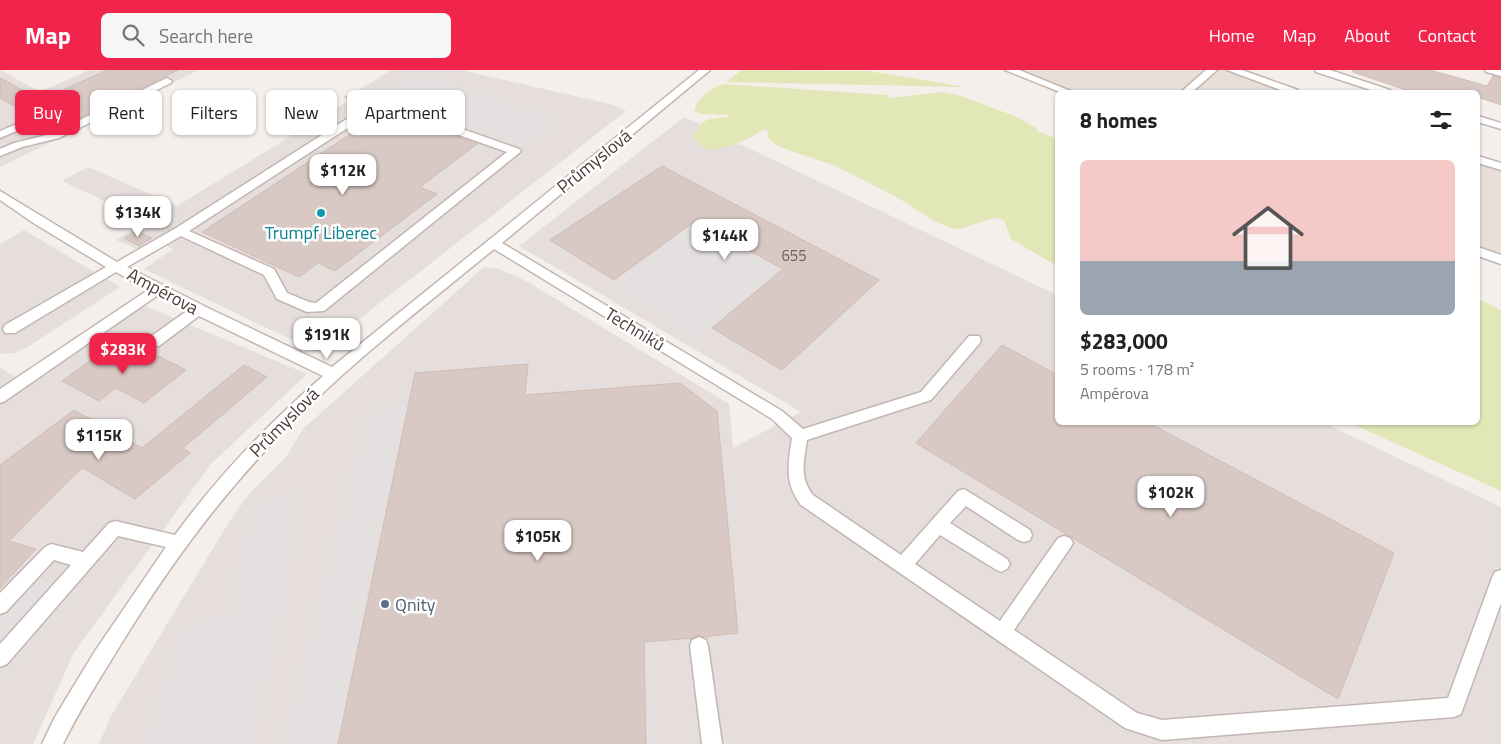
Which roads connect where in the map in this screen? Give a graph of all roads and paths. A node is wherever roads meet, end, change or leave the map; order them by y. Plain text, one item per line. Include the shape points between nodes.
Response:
1 (705, 70) edge
2 (1010, 70) edge
3 (1212, 70) edge
4 (1232, 70) edge
5 (1320, 70) edge
6 (1490, 70) edge
7 (1501, 73) edge
8 (167, 81) dead end
9 (1063, 90) edge
10 (1188, 90) edge
11 (1288, 90) edge
12 (1380, 90) edge
13 (1480, 120) edge
14 (1501, 126) edge
15 (15, 128) edge
16 (0, 134) edge
17 (3, 149) edge
18 (1480, 160) edge
19 (1501, 167) edge
20 (0, 195) edge
21 (180, 231) junction
22 (492, 243) junction
23 (1480, 252) edge
24 (1501, 260) edge
25 (116, 267) junction
26 (158, 289) junction
27 (197, 310) junction
28 (10, 329) dead end
29 (974, 340) dead end
30 (154, 342) dead end
31 (333, 374) junction
32 (0, 396) edge
33 (800, 436) junction
34 (939, 525) junction
35 (1024, 535) dead end
36 (178, 543) junction
37 (1064, 543) dead end
38 (86, 561) junction
39 (1001, 564) dead end
40 (904, 565) junction
41 (1500, 578) edge
42 (0, 606) edge
43 (1002, 632) junction
44 (699, 646) dead end
45 (0, 658) edge
46 (52, 744) edge
47 (712, 744) edge

1 - 22 street, Průmyslová
2 - 9 street
3 - 10 street
4 - 11 street
5 - 12 street
6 - 7 street
8 - 17 street via 55,136
13 - 14 street
15 - 16 street
18 - 19 street
20 - 25 street, Ampérova
21 - 21 street via 269,272 282,296 307,307 319,308 515,151 380,102
21 - 25 street
22 - 31 street, Průmyslová
22 - 33 street, Techniků via 777,415
23 - 24 street
25 - 26 street, Ampérova
25 - 28 street
26 - 27 street, Ampérova
26 - 32 street
27 - 30 street
27 - 31 street, Ampérova
29 - 33 street via 926,396
31 - 36 street, Průmyslová via 235,472
33 - 40 street via 794,481 799,491 807,500
34 - 35 street via 964,496
34 - 39 street
34 - 40 street
36 - 38 street via 115,528
36 - 46 street, Průmyslová via 119,629
37 - 43 street
38 - 42 street via 51,552
38 - 45 street
40 - 43 street
41 - 43 street via 1454,707 1162,730 1132,721
44 - 47 street

